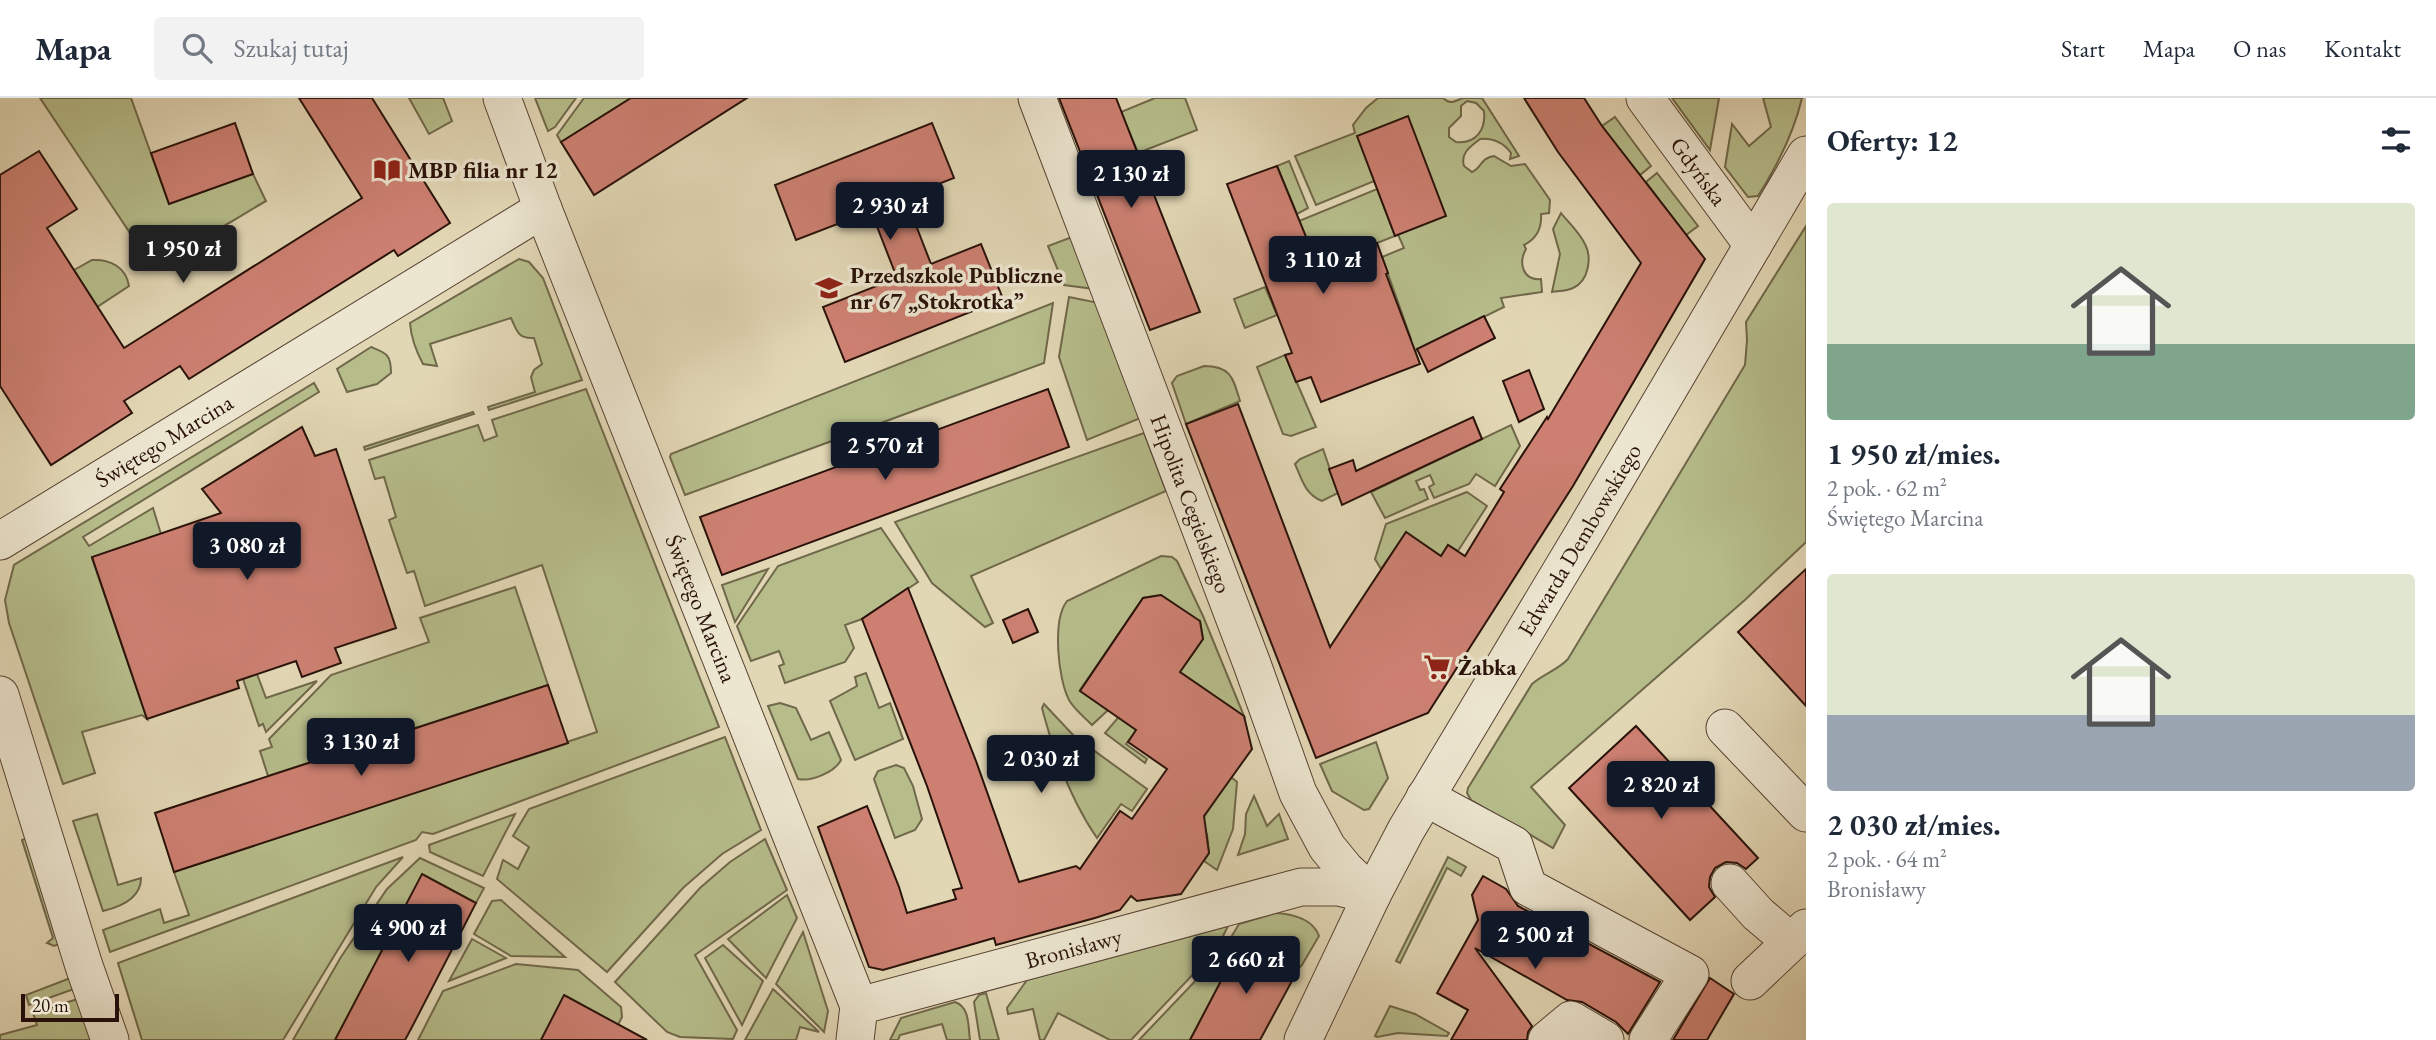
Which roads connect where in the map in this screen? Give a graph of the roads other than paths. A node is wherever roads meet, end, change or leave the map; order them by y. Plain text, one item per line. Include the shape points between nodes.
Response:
1 (502, 98) edge
2 (1037, 98) edge
3 (1645, 98) edge
4 (1806, 155) edge
5 (543, 209) junction
6 (1753, 245) junction
7 (0, 541) edge
8 (0, 695) edge
9 (1725, 728) dead end
10 (11, 777) edge
11 (1425, 797) junction
12 (1806, 813) edge
13 (1730, 883) dead end
14 (1372, 895) junction
15 (1798, 935) edge
16 (1750, 981) dead end
17 (857, 1023) edge
18 (110, 1040) edge
19 (1303, 1040) edge
20 (1547, 1040) edge
21 (1605, 1040) edge
22 (1648, 1040) edge

1 - 5 street, Świętego Marcina
2 - 14 street, Hipolita Cegielskiego via 1298,793 1327,847
3 - 6 street, Gdyńska
4 - 6 street, Edwarda Dembowskiego
5 - 7 street, Świętego Marcina
5 - 17 street, Świętego Marcina
6 - 11 street, Edwarda Dembowskiego
8 - 10 street
9 - 12 street
10 - 18 street
11 - 14 street, Edwarda Dembowskiego
11 - 22 street via 1514,845 1528,887 1689,974
13 - 15 street via 1758,914
14 - 17 street, Bronisławy via 1339,887 1301,887
14 - 19 street, Edwarda Dembowskiego
15 - 16 street
20 - 21 street via 1571,1020

